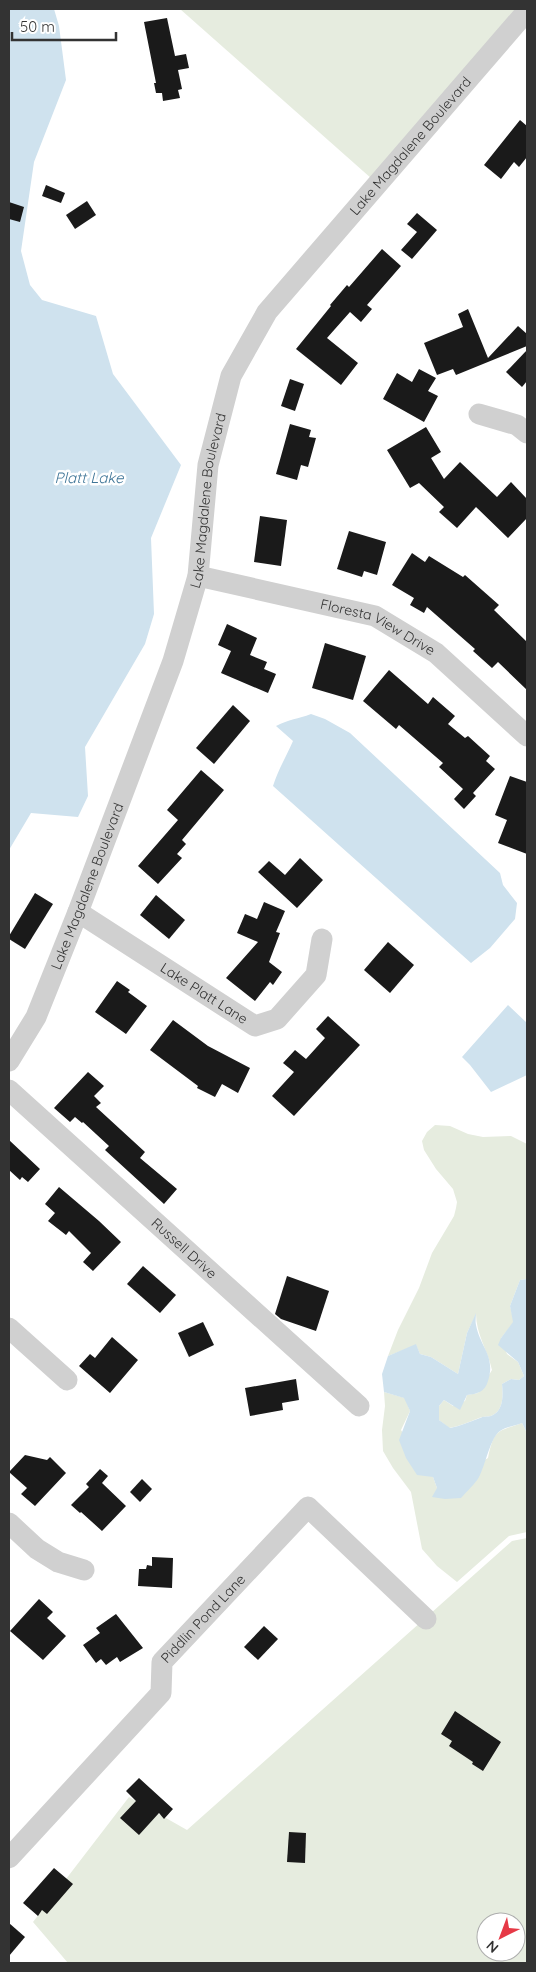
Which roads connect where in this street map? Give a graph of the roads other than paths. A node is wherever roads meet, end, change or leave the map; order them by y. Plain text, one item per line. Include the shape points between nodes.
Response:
1 (527, 11) edge
2 (479, 414) dead end
3 (527, 433) edge
4 (198, 576) junction
5 (527, 736) edge
6 (78, 912) junction
7 (322, 939) dead end
8 (9, 1061) edge
9 (9, 1090) edge
10 (9, 1328) edge
11 (67, 1380) dead end
12 (359, 1406) dead end
13 (9, 1524) edge
14 (84, 1570) dead end
15 (426, 1619) dead end
16 (9, 1858) edge

1 - 4 street, Lake Magdalene Boulevard via 267,312 231,376 226,394 208,465
2 - 3 street via 517,425
4 - 5 street, Floresta View Drive via 375,616 436,653
4 - 6 street, Lake Magdalene Boulevard via 173,661
6 - 7 street, Lake Platt Lane via 255,1026 277,1019 316,975
6 - 8 street, Lake Magdalene Boulevard via 36,1017
9 - 12 street, Russell Drive
10 - 11 street
13 - 14 street via 37,1549 58,1562
15 - 16 street, Piddlin Pond Lane via 308,1507 162,1662 161,1693

